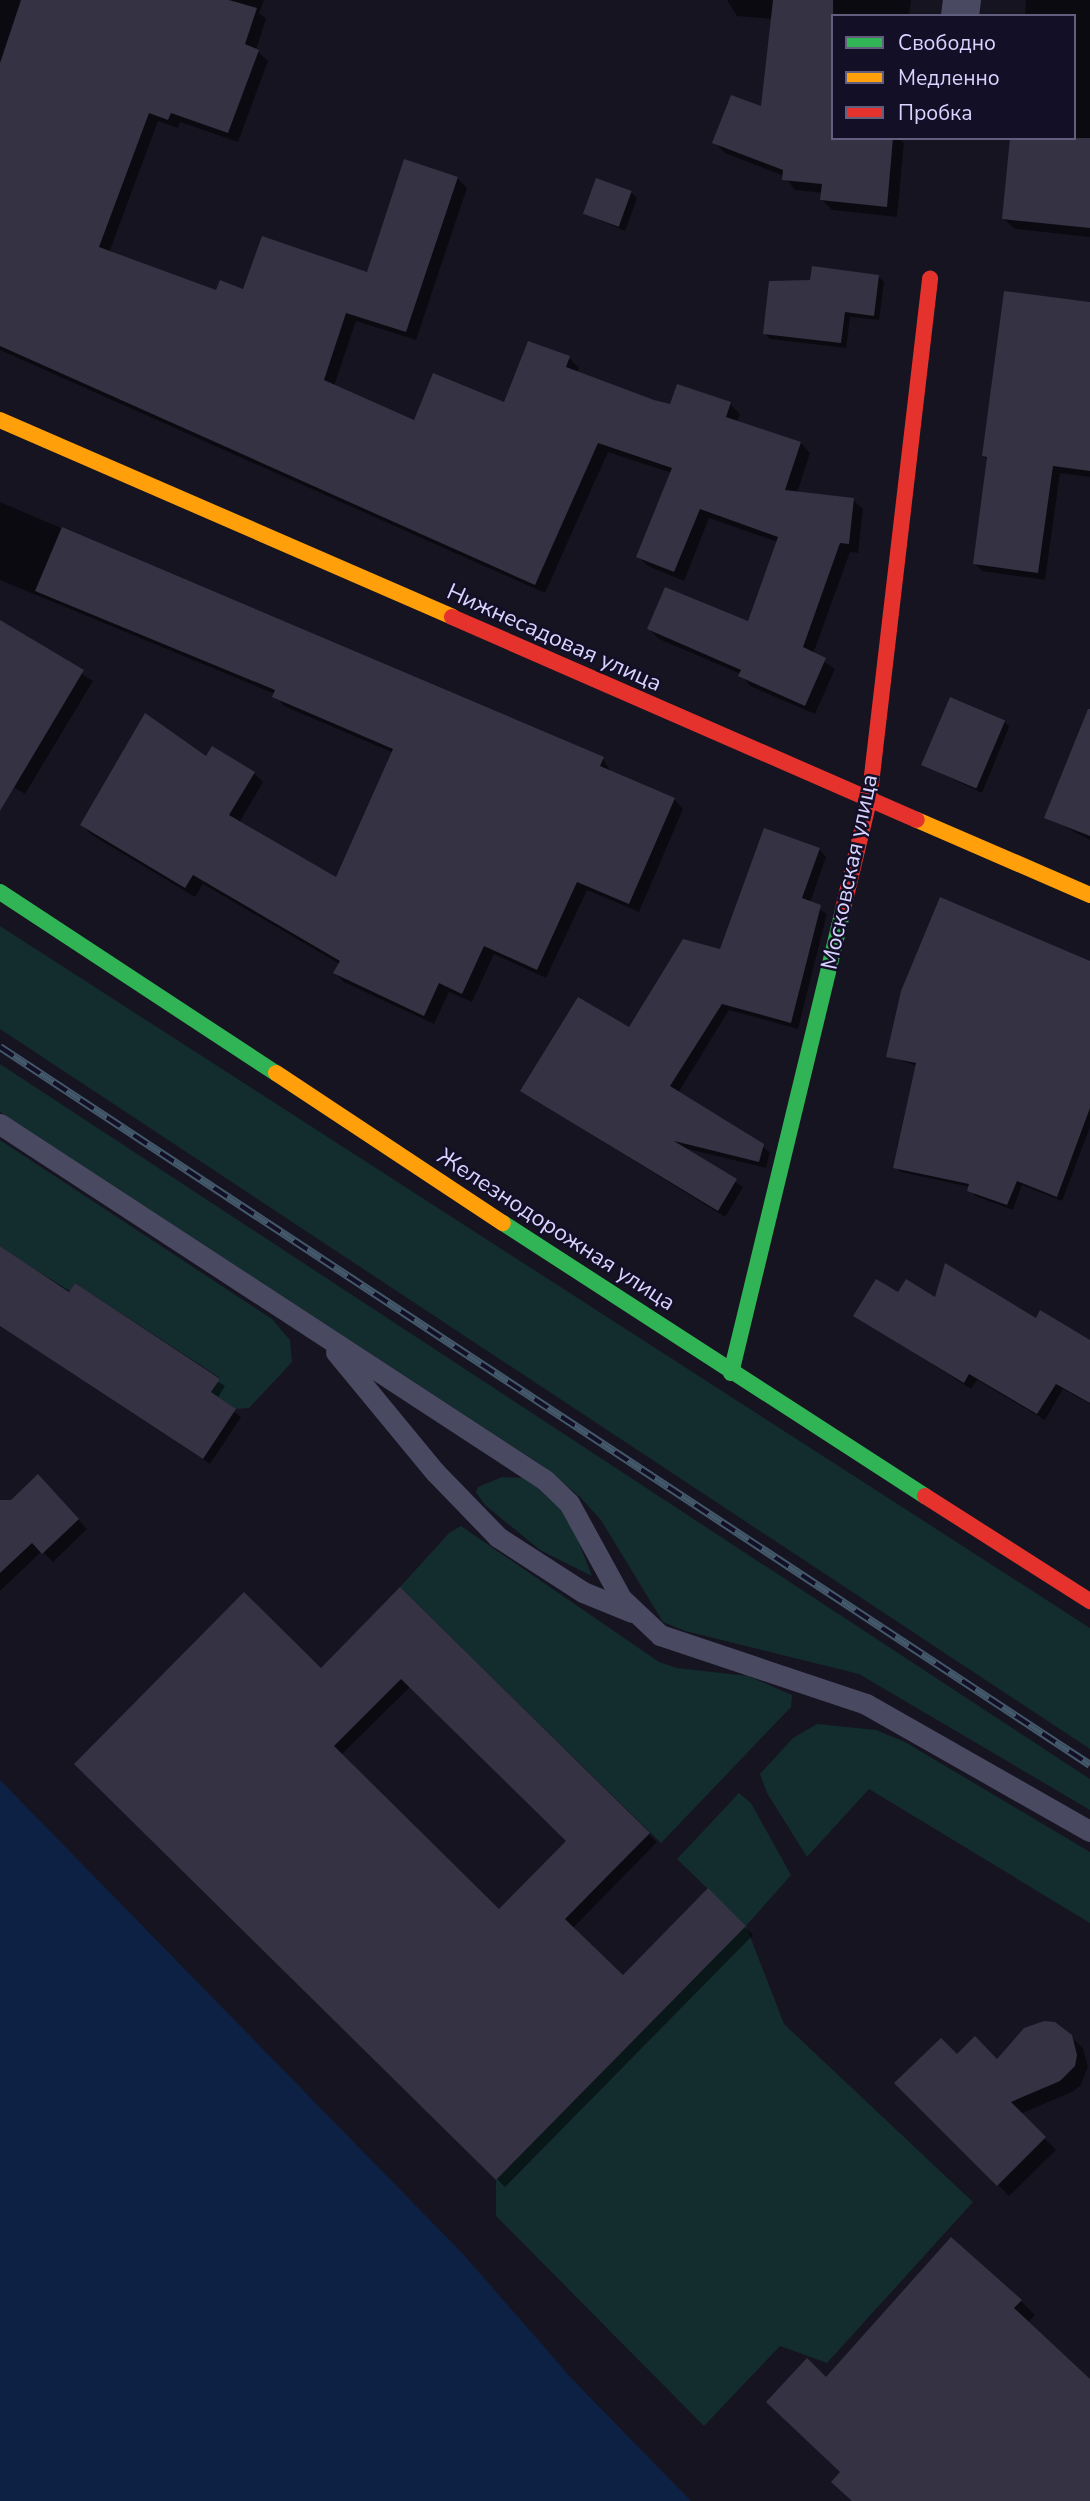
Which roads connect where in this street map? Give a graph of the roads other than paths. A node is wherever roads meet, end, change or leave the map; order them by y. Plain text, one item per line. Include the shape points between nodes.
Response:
1 (930, 279) dead end
2 (0, 420) edge
3 (869, 801) junction
4 (0, 892) edge
5 (1090, 895) edge
6 (0, 1125) edge
7 (326, 1338) junction
8 (732, 1373) junction
9 (1090, 1601) edge
10 (632, 1612) junction
11 (1090, 1831) edge

1 - 3 street, Московская улица
2 - 3 street, Нижнесадовая улица
3 - 5 street, Нижнесадовая улица
3 - 8 street, Московская улица
4 - 8 street, Железнодорожная улица
6 - 7 lane
7 - 10 lane via 435,1472 491,1531 583,1592
7 - 10 lane via 559,1491
8 - 9 street, Железнодорожная улица
10 - 11 lane via 673,1641 866,1704

